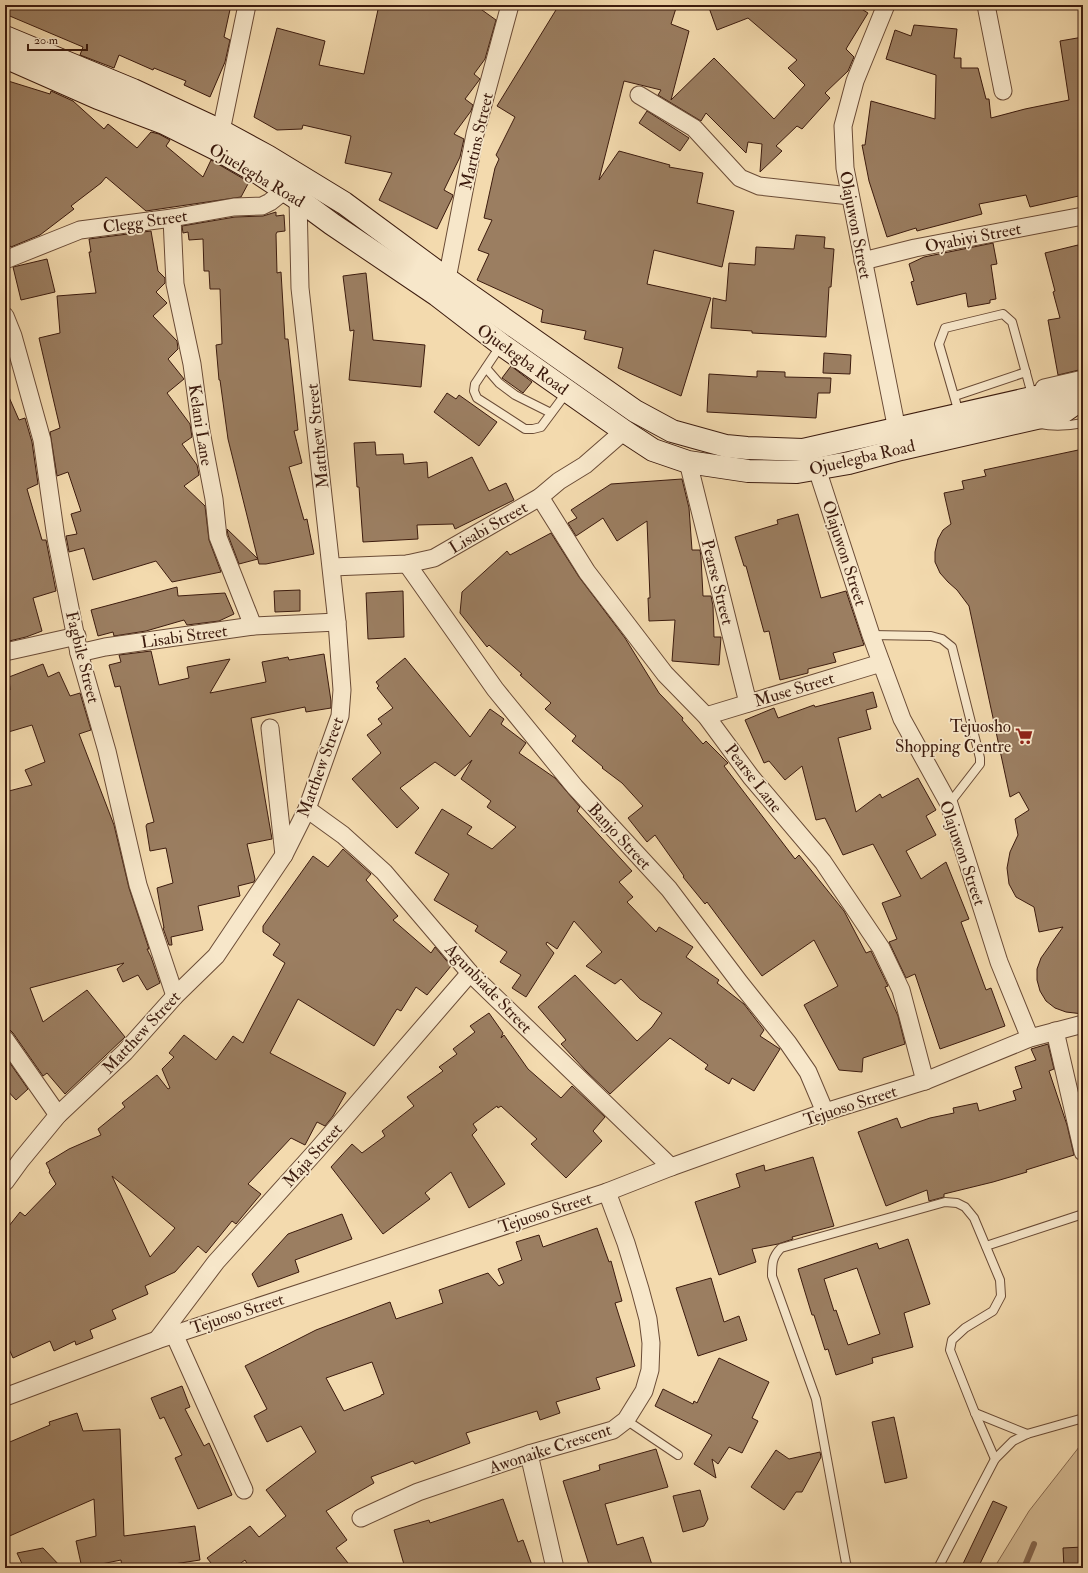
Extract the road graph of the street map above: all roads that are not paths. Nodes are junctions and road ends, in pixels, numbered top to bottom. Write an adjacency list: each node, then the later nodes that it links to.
1 (247, 5): 9 (street)
2 (510, 5): 16 (street, Martins Street)
3 (886, 5): 11 (street, Olajuwon Street)
4 (986, 5): 7 (street)
5 (5, 37): 9 (main road, Ojuelegba Road)
6 (5, 57): 10 (main road, Ojuelegba Road)
7 (1003, 91)
8 (639, 95): 11 (street)
9 (221, 131): 16 (main road, Ojuelegba Road)
10 (292, 194): 13 (street, Clegg Street); 18 (main road, Ojuelegba Road); 36 (street, Matthew Street)
11 (850, 196): 15 (street, Olajuwon Street)
12 (1083, 216): 15 (street, Oyabiyi Street)
13 (172, 218): 14 (street, Clegg Street); 38 (street, Kelani Lane)
14 (5, 260)
15 (863, 261): 31 (street, Olajuwon Street)
16 (447, 279): 31 (main road, Ojuelegba Road)
17 (5, 316): 40 (street, Fagbile Street)
18 (502, 345): 19 (lane); 22 (main road, Ojuelegba Road)
19 (486, 368): 27 (lane); 27 (lane)
20 (1026, 372): 23 (lane); 26 (lane); 26 (lane)
21 (1083, 379): 23 (street)
22 (567, 391): 27 (lane); 30 (main road, Ojuelegba Road)
23 (1031, 392): 25 (street)
24 (1083, 397): 25 (main road, Ojuelegba Road); 28 (main road, Ojuelegba Road)
25 (1008, 404): 26 (main road, Ojuelegba Road)
26 (957, 405): 31 (main road, Ojuelegba Road)
27 (551, 413)
28 (1022, 421): 29 (lane); 31 (main road, Ojuelegba Road)
29 (1083, 423)
30 (624, 431): 32 (main road, Ojuelegba Road); 34 (street, Lisabi Street)
31 (899, 439): 33 (main road, Ojuelegba Road)
32 (688, 462): 33 (main road, Ojuelegba Road); 44 (street, Pearse Street)
33 (817, 469): 39 (street, Olajuwon Street)
34 (540, 497): 35 (street, Lisabi Street); 45 (street, Pearse Lane)
35 (407, 564): 36 (street, Lisabi Street); 57 (street, Banjo Street)
36 (332, 567): 37 (street, Matthew Street)
37 (337, 622): 38 (street, Lisabi Street); 48 (street, Matthew Street)
38 (253, 626): 42 (street, Lisabi Street)
39 (872, 635): 43 (street, Olajuwon Street); 47 (lane)
40 (77, 636): 41 (street); 42 (street, Fagbile Street)
41 (5, 652)
42 (79, 653): 51 (street, Fagbile Street)
43 (881, 663): 44 (street, Muse Street); 47 (street, Olajuwon Street)
44 (748, 703): 45 (street, Muse Street)
45 (706, 716): 56 (street, Pearse Lane)
46 (270, 728): 49 (street)
47 (949, 804): 55 (street, Olajuwon Street)
48 (307, 809): 49 (street, Matthew Street); 50 (street, Agunbiade Street)
49 (284, 854): 51 (street, Matthew Street)
50 (470, 973): 60 (street, Agunbiade Street); 66 (street, Maja Street)
51 (175, 996): 58 (street, Matthew Street)
52 (1083, 1024): 53 (street, Tejuoso Street)
53 (1055, 1031): 55 (street, Tejuoso Street); 59 (street)
54 (5, 1038): 58 (street)
55 (1030, 1038): 56 (street, Tejuoso Street)
56 (926, 1081): 57 (street, Tejuoso Street)
57 (825, 1112): 60 (street, Tejuoso Street)
58 (58, 1115): 61 (street, Matthew Street)
59 (1083, 1152)
60 (671, 1167): 62 (street, Tejuoso Street)
61 (5, 1182)
62 (607, 1192): 65 (street, Tejuoso Street); 70 (street, Awonaike Crescent)
63 (1083, 1214): 64 (lane)
64 (986, 1246): 68 (lane); 78 (lane)
65 (174, 1334): 66 (street, Tejuoso Street); 75 (street)
66 (157, 1340): 67 (street, Tejuoso Street)
67 (5, 1397)
68 (974, 1413): 71 (lane); 74 (lane)
69 (1080, 1419): 71 (lane)
70 (626, 1420): 72 (street, Awonaike Crescent); 73 (lane)
71 (1028, 1434): 74 (lane)
72 (529, 1454): 76 (street, Awonaike Crescent); 77 (street)
73 (678, 1455)
74 (995, 1459): 79 (lane)
75 (244, 1490)
76 (361, 1518)
77 (555, 1568)
78 (848, 1568)
79 (938, 1568)

